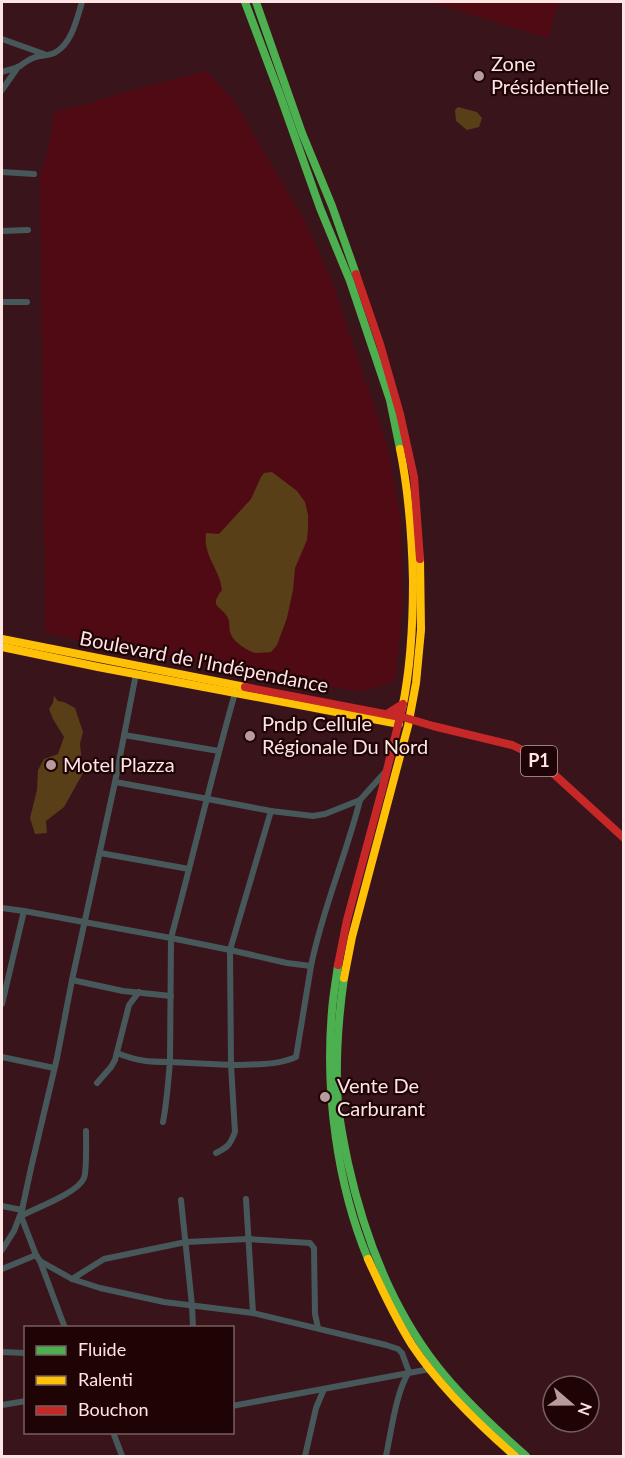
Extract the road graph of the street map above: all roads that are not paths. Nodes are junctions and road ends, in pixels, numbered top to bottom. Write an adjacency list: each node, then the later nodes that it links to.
1 (82, 2): 5 (street)
2 (245, 2): 19 (main road)
3 (256, 2): 21 (main road)
4 (2, 39): 5 (street)
5 (44, 54): 6 (street)
6 (18, 67): 7 (street); 8 (street)
7 (2, 72)
8 (2, 90)
9 (2, 172): 10 (street)
10 (34, 174)
11 (28, 230): 12 (street)
12 (2, 231)
13 (2, 302): 14 (street)
14 (27, 302)
15 (2, 639): 20 (main road, Boulevard de l'Indépendance)
16 (2, 647): 17 (main road, Boulevard de l'Indépendance)
17 (136, 674): 18 (main road, Boulevard de l'Indépendance); 22 (street)
18 (235, 693): 21 (main road, Boulevard de l'Indépendance); 23 (street)
19 (403, 704): 20 (main road); 21 (main road)
20 (387, 714): 21 (main road, Boulevard de l'Indépendance)
21 (404, 721): 24 (main road); 29 (main road, P1); 84 (main road)
22 (124, 735): 23 (street); 25 (street)
23 (219, 751): 26 (street)
24 (387, 771): 27 (street); 73 (main road)
25 (115, 782): 26 (street); 30 (street)
26 (208, 799): 28 (street); 31 (street)
27 (360, 800): 28 (street); 39 (street)
28 (271, 812): 36 (street)
29 (624, 838)
30 (99, 852): 31 (street); 34 (street)
31 (189, 869): 35 (street)
32 (2, 908): 33 (street)
33 (24, 911): 34 (street); 38 (street)
34 (84, 923): 35 (street); 40 (street)
35 (171, 938): 36 (street); 42 (street)
36 (230, 950): 39 (street); 47 (street)
37 (2, 963): 38 (street)
38 (10, 965): 43 (street)
39 (311, 966): 47 (street)
40 (72, 980): 41 (street); 48 (street)
41 (139, 992): 42 (street); 44 (street)
42 (171, 996): 46 (street)
43 (2, 1004)
44 (117, 1053): 46 (street); 49 (street)
45 (2, 1057): 48 (street)
46 (170, 1062): 47 (street); 50 (street)
47 (231, 1065): 52 (street)
48 (54, 1068): 56 (street)
49 (97, 1083)
50 (164, 1122)
51 (86, 1131): 56 (street)
52 (216, 1153)
53 (246, 1199): 57 (street)
54 (181, 1200): 58 (street)
55 (2, 1206): 56 (street)
56 (21, 1213): 59 (street); 60 (street)
57 (248, 1239): 58 (street); 65 (street); 66 (street)
58 (186, 1242): 63 (street); 64 (street)
59 (2, 1250)
60 (36, 1254): 61 (street); 62 (street)
61 (40, 1262): 63 (street); 68 (street)
62 (2, 1269)
63 (72, 1279): 64 (street)
64 (192, 1305): 65 (street); 69 (street)
65 (253, 1313): 67 (street)
66 (315, 1314): 67 (street); 70 (street)
67 (302, 1324): 70 (street)
68 (64, 1326)
69 (193, 1326)
70 (318, 1328): 74 (street)
71 (2, 1352): 72 (street)
72 (24, 1353)
73 (430, 1369): 74 (street); 83 (main road)
74 (409, 1372): 75 (street); 82 (street)
75 (324, 1389): 78 (street); 81 (street)
76 (24, 1401): 77 (street)
77 (2, 1405)
78 (234, 1406)
79 (113, 1434): 80 (street)
80 (122, 1456)
81 (305, 1456)
82 (386, 1456)
83 (514, 1456)
84 (526, 1456)

